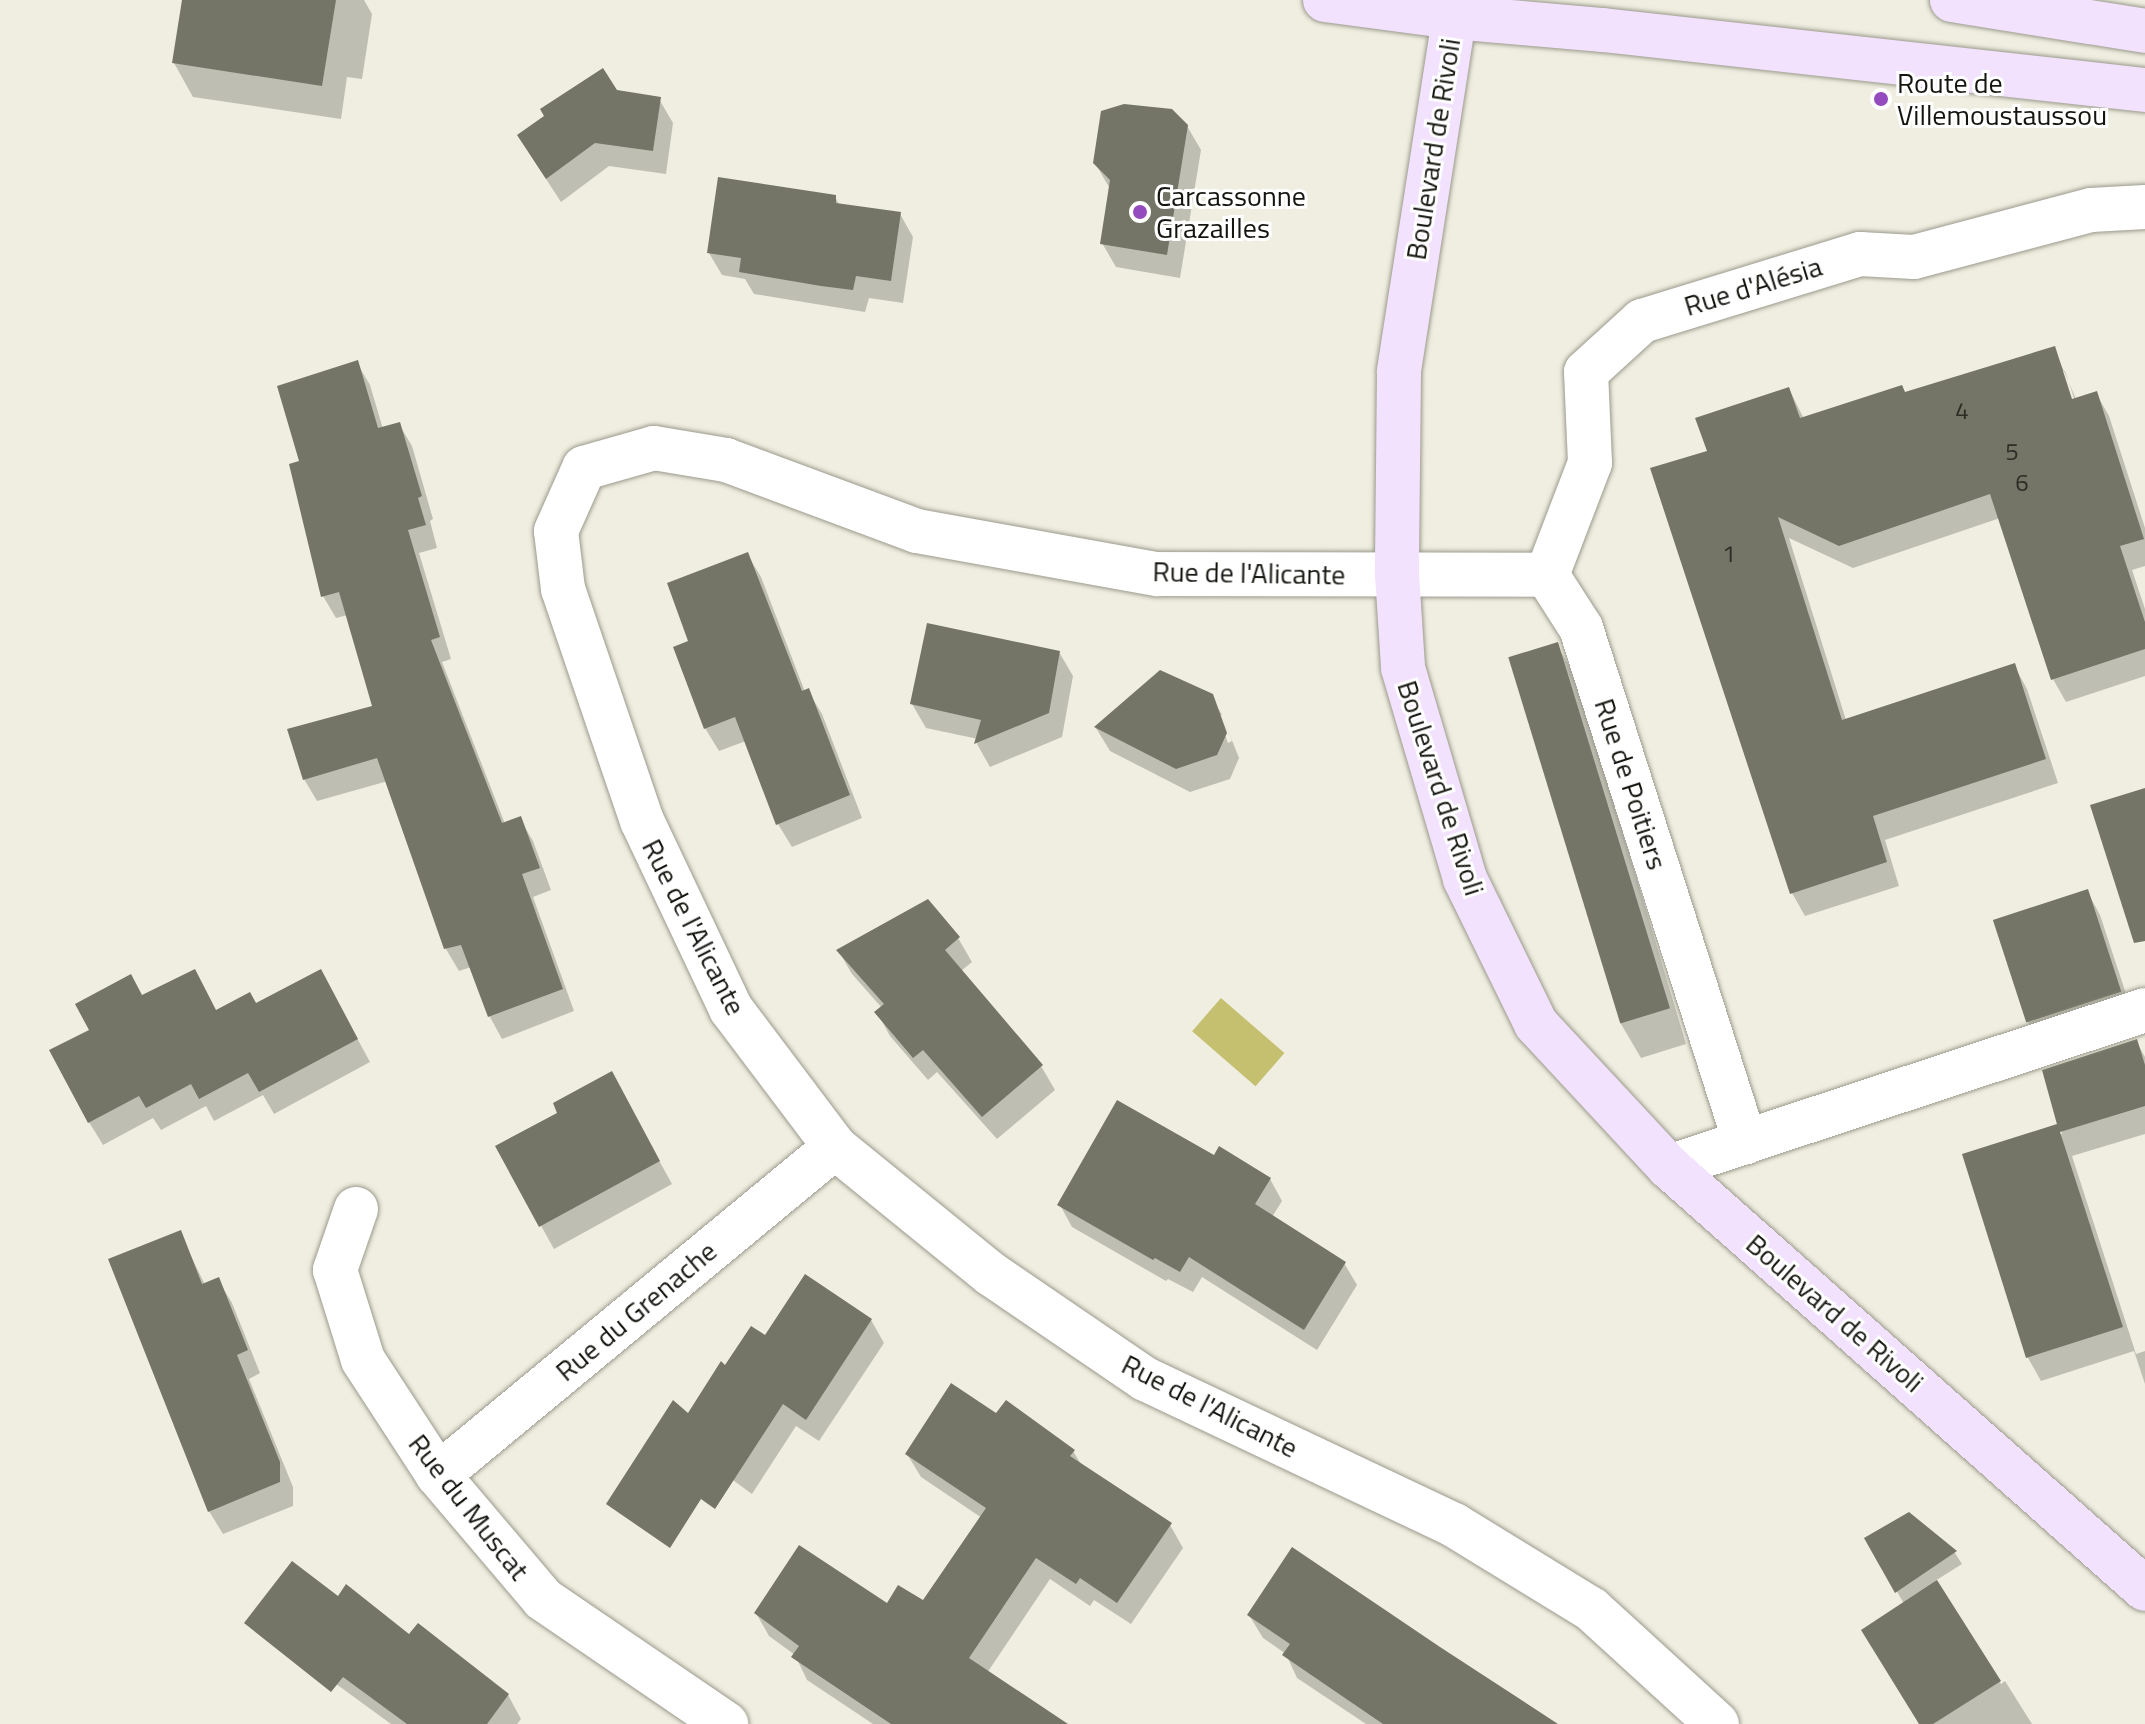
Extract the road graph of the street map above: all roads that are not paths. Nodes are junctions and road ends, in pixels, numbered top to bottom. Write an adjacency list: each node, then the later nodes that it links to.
1 (1325, 0): 3 (street)
2 (1952, 0): 4 (street)
3 (1455, 9): 5 (street); 7 (street, Boulevard de Rivoli)
4 (2145, 31)
5 (2145, 90)
6 (2145, 207): 8 (street, Rue d'Alésia)
7 (1397, 574): 8 (street); 11 (street, Rue de l'Alicante); 12 (street, Boulevard de Rivoli)
8 (1547, 575): 10 (street, Rue de Poitiers)
9 (2145, 1010): 10 (street)
10 (1745, 1142): 12 (street)
11 (835, 1147): 14 (street, Rue du Grenache); 17 (street, Rue de l'Alicante)
12 (1669, 1167): 15 (street, Boulevard de Rivoli)
13 (356, 1209): 14 (street, Rue du Muscat)
14 (438, 1475): 16 (street, Rue du Muscat)
15 (2145, 1589)
16 (726, 1724)
17 (1717, 1724)

